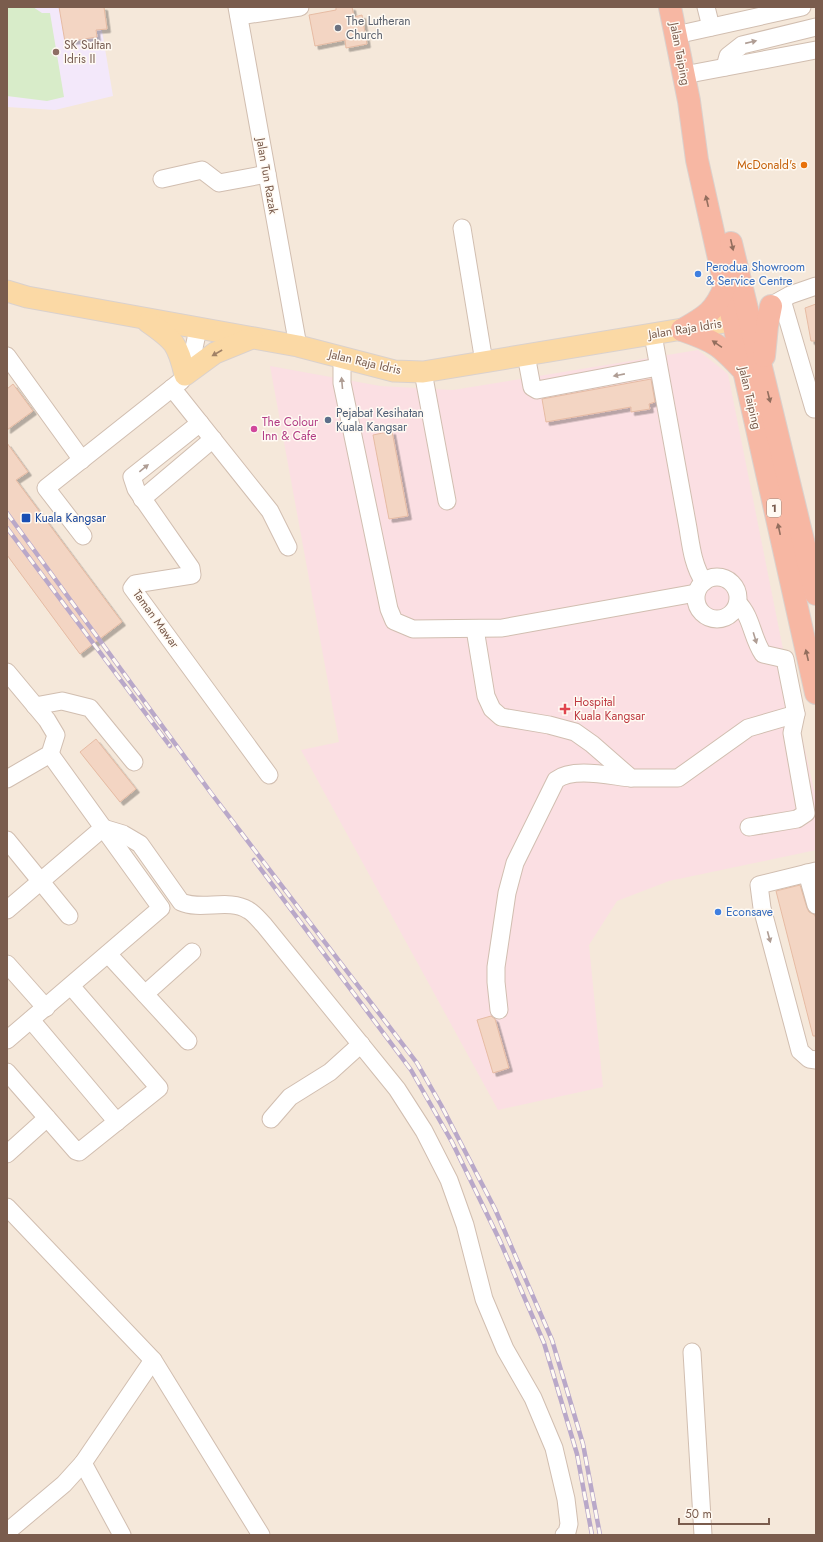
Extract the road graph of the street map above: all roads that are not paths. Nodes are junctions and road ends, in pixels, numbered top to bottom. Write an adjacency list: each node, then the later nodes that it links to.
1 (300, 7): 5 (street)
2 (670, 7): 9 (highway, Jalan Taiping / 1)
3 (706, 7): 7 (street)
4 (802, 7): 6 (street)
5 (238, 11): 14 (street, Jalan Tun Razak)
6 (769, 11): 7 (street)
7 (711, 27): 9 (street)
8 (816, 27): 11 (street, one-way to 8)
9 (676, 35): 12 (highway, Jalan Taiping / 1)
10 (816, 50): 11 (street)
11 (725, 67): 12 (street)
12 (684, 75): 13 (highway, Jalan Taiping / 1)
13 (689, 101): 17 (highway, Jalan Taiping / 1, one-way to 13); 22 (highway, Jalan Taiping / 1, one-way to 22)
14 (267, 174): 15 (street); 27 (street, Jalan Tun Razak)
15 (162, 179)
16 (462, 228): 31 (street)
17 (725, 286): 22 (highway, Jalan Taiping / 1); 24 (highway)
18 (816, 286): 20 (street)
19 (7, 291): 21 (main road, Jalan Raja Idris)
20 (776, 303): 22 (street); 34 (highway); 36 (street)
21 (142, 318): 23 (main road, Jalan Raja Idris); 35 (main road)
22 (741, 320): 24 (main road, Jalan Raja Idris); 34 (highway, Jalan Taiping / 1)
23 (198, 329): 26 (main road, Jalan Raja Idris); 35 (street)
24 (682, 330): 25 (main road, Jalan Raja Idris); 34 (highway, one-way to 24)
25 (653, 335): 28 (main road, Jalan Raja Idris); 32 (street)
26 (252, 338): 27 (main road, Jalan Raja Idris); 35 (main road, one-way to 35)
27 (298, 346): 30 (main road, Jalan Raja Idris)
28 (526, 355): 31 (main road, Jalan Raja Idris); 32 (street, one-way to 28)
29 (7, 356): 39 (street)
30 (342, 358): 33 (main road, Jalan Raja Idris); 48 (street, one-way to 30)
31 (484, 362): 33 (main road, Jalan Raja Idris)
32 (658, 367): 45 (street)
33 (423, 372): 41 (street)
34 (754, 373): 44 (highway, Jalan Taiping / 1, one-way to 44); 50 (highway, Jalan Taiping / 1, one-way to 34)
35 (179, 382): 37 (street); 39 (street)
36 (815, 408)
37 (200, 423): 38 (street); 40 (street, Taman Mawar, one-way to 37)
38 (213, 439): 40 (street); 43 (street)
39 (82, 460): 42 (street)
40 (142, 499): 55 (street, Taman Mawar)
41 (447, 501)
42 (82, 536)
43 (288, 547)
44 (812, 556): 46 (highway, Jalan Taiping / 1)
45 (700, 587): 47 (street); 47 (street); 48 (street)
46 (816, 594)
47 (738, 603): 52 (street, one-way to 52)
48 (475, 629): 57 (street)
49 (7, 672): 51 (street)
50 (816, 694)
51 (35, 706): 53 (street); 54 (street)
52 (796, 714): 57 (street); 58 (street)
53 (50, 754): 56 (street); 59 (street)
54 (134, 762)
55 (269, 775)
56 (7, 778)
57 (632, 778): 74 (street)
58 (749, 827)
59 (102, 828): 62 (street); 63 (street); 65 (street)
60 (7, 840): 62 (street)
61 (812, 872): 64 (street); 79 (street, one-way to 79)
62 (41, 881): 66 (street); 67 (street)
63 (181, 902): 65 (street); 78 (street)
64 (816, 905)
65 (161, 908): 69 (street)
66 (7, 910)
67 (69, 916)
68 (192, 952): 72 (street)
69 (108, 954): 71 (street); 72 (street)
70 (7, 964): 73 (street)
71 (71, 986): 73 (street); 83 (street)
72 (145, 994): 77 (street)
73 (46, 1008): 75 (street)
74 (499, 1010)
75 (31, 1020): 76 (street); 83 (street)
76 (7, 1040)
77 (188, 1041)
78 (361, 1044): 82 (street); 92 (street)
79 (816, 1060)
80 (7, 1072): 81 (street)
81 (47, 1118): 83 (street); 84 (street)
82 (271, 1119)
83 (117, 1122)
84 (7, 1154)
85 (7, 1207): 87 (street)
86 (692, 1352): 93 (street)
87 (153, 1360): 88 (street); 91 (street)
88 (83, 1463): 89 (street); 90 (street)
89 (10, 1525)
90 (122, 1535)
91 (261, 1535)
92 (564, 1535)
93 (703, 1535)

